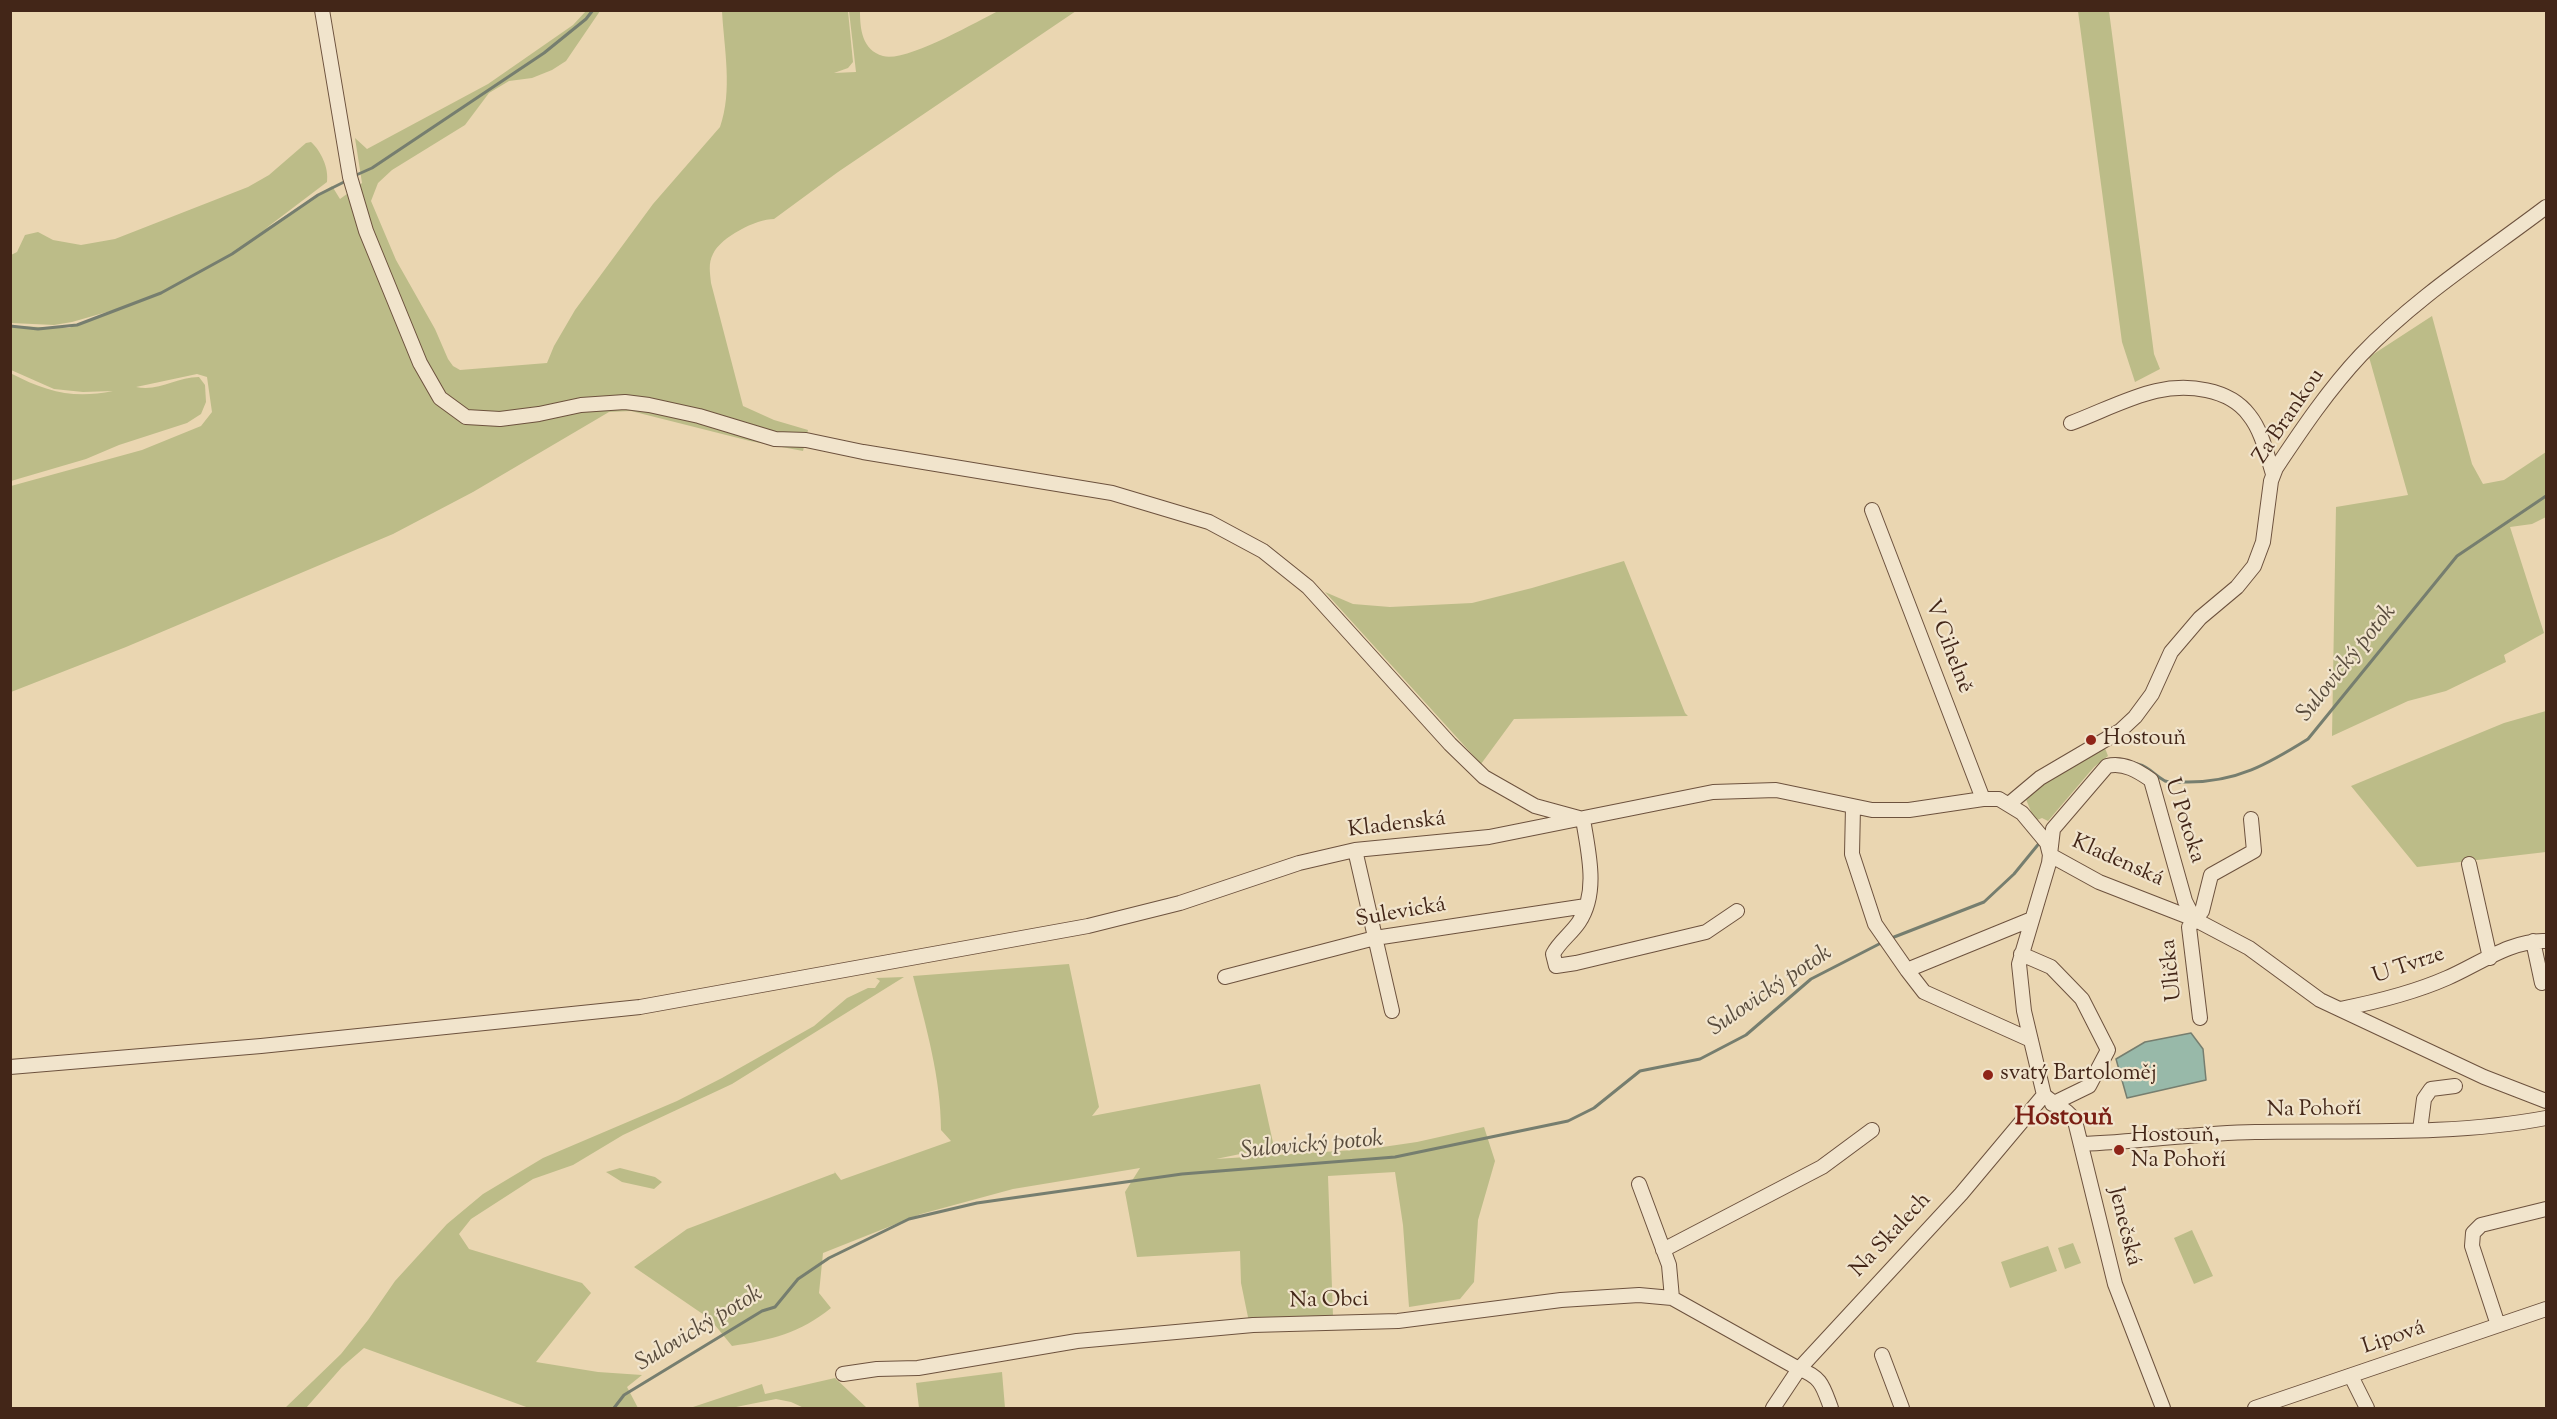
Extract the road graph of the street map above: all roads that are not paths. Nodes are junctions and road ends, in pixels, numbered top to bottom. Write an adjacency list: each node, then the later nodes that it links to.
1 (322, 10): 9 (street, Kladenská)
2 (2547, 207): 4 (street, Za Brankou)
3 (2071, 423): 4 (street)
4 (2273, 474): 7 (street, Za Brankou)
5 (1872, 510): 6 (street, V Cihelně)
6 (1983, 799): 7 (street, Kladenská); 8 (street, Kladenská)
7 (2009, 804): 12 (street, Kladenská)
8 (1853, 807): 9 (street, Kladenská); 22 (street)
9 (1583, 819): 11 (street, Kladenská); 14 (street)
10 (2251, 819): 17 (street)
11 (1355, 850): 18 (street); 29 (street, Kladenská)
12 (2050, 855): 16 (street); 17 (street, Kladenská); 17 (street, U Potoka)
13 (2469, 864): 21 (street)
14 (1586, 906): 15 (street); 18 (street, Sulevická)
15 (1737, 911)
16 (2032, 919): 20 (street); 22 (street)
17 (2194, 919): 25 (street, Kladenská); 27 (street, Ulička)
18 (1376, 938): 23 (street, Sulevická); 26 (street)
19 (2540, 941): 21 (street, U Tvrze); 24 (street, U Tvrze)
20 (2021, 954): 28 (street); 31 (street)
21 (2490, 958): 25 (street, U Tvrze)
22 (1907, 970): 28 (street)
23 (1225, 977)
24 (2542, 983)
25 (2340, 1009): 32 (street, Kladenská)
26 (1392, 1011)
27 (2200, 1018)
28 (2031, 1040): 31 (street)
29 (10, 1067)
30 (2455, 1086): 35 (street)
31 (2048, 1100): 36 (street, Jenečská); 44 (street, Na Skalech)
32 (2547, 1101)
33 (2547, 1118): 35 (street, Na Pohoří)
34 (1872, 1130): 39 (street)
35 (2420, 1130): 36 (street, Na Pohoří)
36 (2081, 1144): 50 (street, Jenečská)
37 (1639, 1184): 39 (street)
38 (2547, 1209): 42 (street)
39 (1663, 1250): 40 (street)
40 (1672, 1298): 44 (street, Na Obci); 45 (street, Na Obci)
41 (2547, 1309): 42 (street, Lipová)
42 (2498, 1325): 46 (street, Lipová)
43 (1882, 1355): 49 (street)
44 (1798, 1369): 47 (street, Na Skalech); 48 (street, Na Obci)
45 (843, 1374)
46 (2351, 1376): 51 (street, Lipová); 52 (street)
47 (1773, 1408)
48 (1831, 1408)
49 (1902, 1408)
50 (2163, 1408)
51 (2254, 1408)
52 (2367, 1408)

